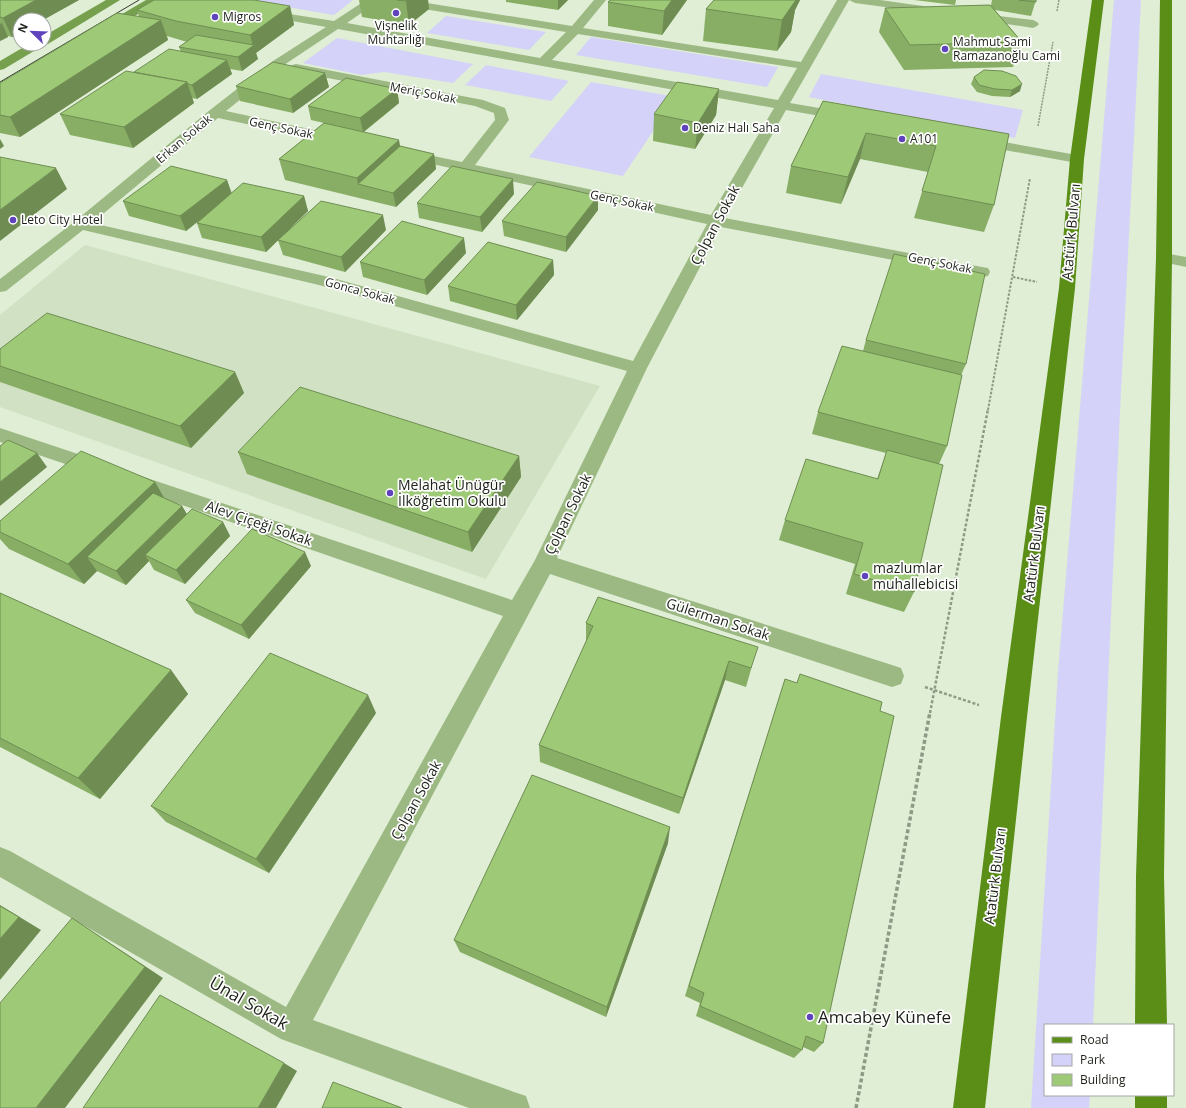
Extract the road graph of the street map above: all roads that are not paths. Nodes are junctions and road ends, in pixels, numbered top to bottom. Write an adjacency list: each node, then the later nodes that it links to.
1 (114, 0): 16 (main road)
2 (154, 0): 17 (main road)
3 (374, 0): 14 (street, Erkan Sokak)
4 (384, 0): 15 (street)
5 (600, 0): 15 (street)
6 (843, 0): 22 (street, Çolpan Sokak)
7 (855, 0): 11 (street)
8 (1098, 0): 29 (main road, Atatürk Bulvarı)
9 (1166, 0): 33 (main road)
10 (250, 11): 14 (street)
11 (948, 12)
12 (963, 14): 13 (street)
13 (1033, 24)
14 (337, 25): 19 (street); 20 (street, Erkan Sokak)
15 (575, 30): 19 (street); 22 (street)
16 (52, 36)
17 (94, 36)
18 (24, 52): 21 (main road)
19 (543, 62): 23 (street)
20 (278, 64): 24 (street, Erkan Sokak); 30 (street, Meriç Sokak)
21 (0, 66)
22 (805, 66): 23 (street, Çolpan Sokak)
23 (782, 105): 25 (street); 31 (street, Çolpan Sokak)
24 (215, 113): 27 (street, Genç Sokak); 32 (street, Erkan Sokak)
25 (858, 119)
26 (965, 139): 29 (street)
27 (352, 143)
28 (390, 151): 30 (street, Genç Sokak)
29 (1077, 159): 47 (main road, Atatürk Bulvarı)
30 (466, 167): 31 (street, Genç Sokak)
31 (716, 221): 35 (street, Genç Sokak); 37 (street, Çolpan Sokak)
32 (80, 225): 36 (street, Erkan Sokak); 37 (street, Gonca Sokak)
33 (1164, 258): 34 (street); 43 (main road)
34 (1186, 262)
35 (982, 272)
36 (0, 287)
37 (638, 368): 39 (street, Çolpan Sokak)
38 (0, 434): 40 (street, Alev Çiçeği Sokak)
39 (544, 562): 40 (street, Çolpan Sokak); 41 (street, Gülerman Sokak)
40 (518, 612): 44 (street, Çolpan Sokak)
41 (892, 676)
42 (0, 861): 44 (street, Ünal Sokak)
43 (1151, 1024)
44 (292, 1028): 46 (street, Ünal Sokak)
45 (1151, 1096): 48 (main road)
46 (514, 1108)
47 (969, 1108)
48 (1151, 1108)

